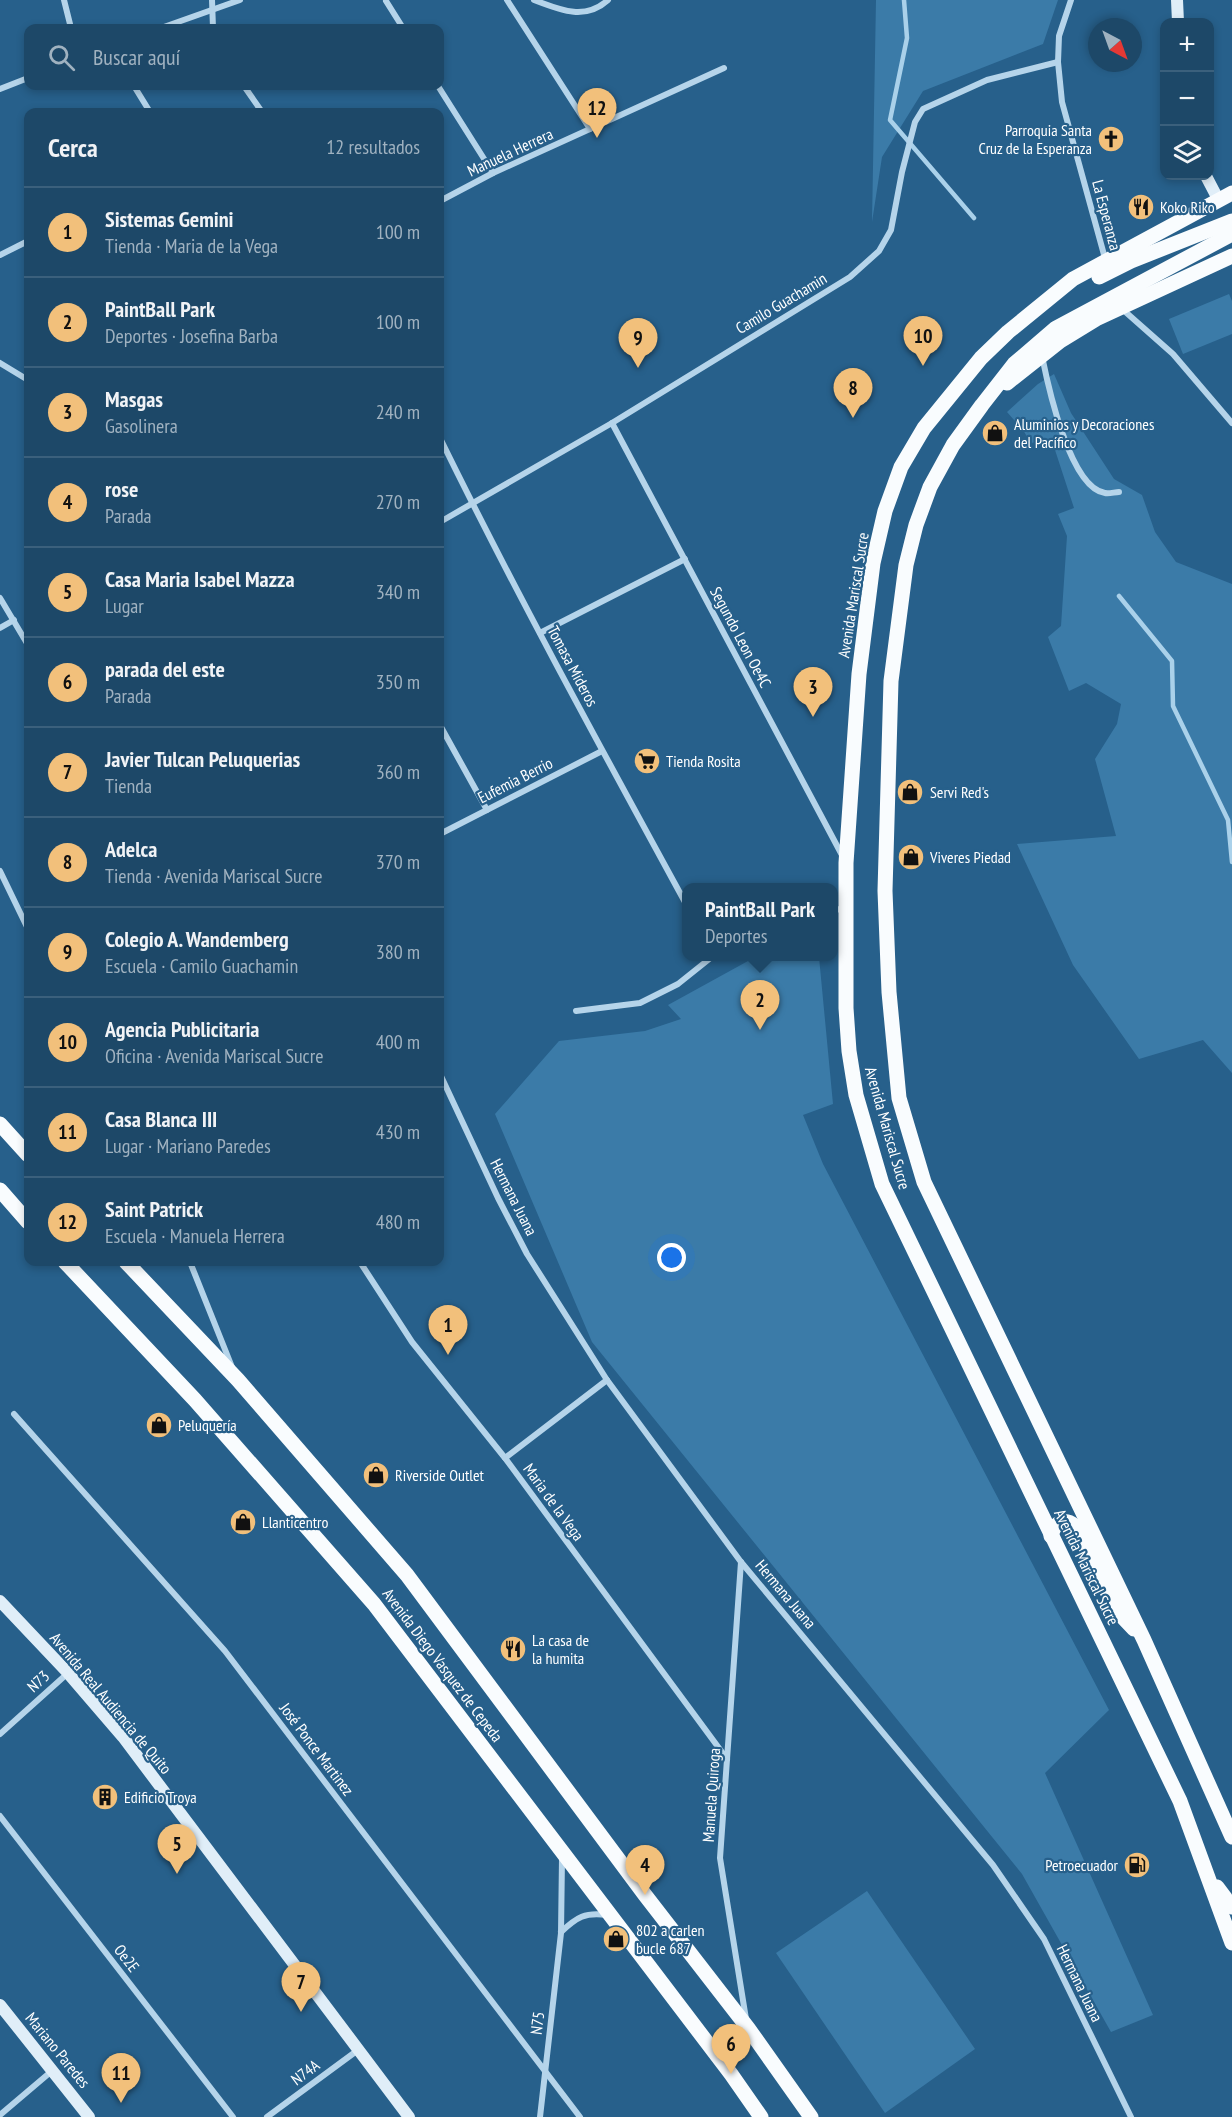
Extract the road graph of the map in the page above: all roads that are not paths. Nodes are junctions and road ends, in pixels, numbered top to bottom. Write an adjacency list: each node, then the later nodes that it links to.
1 (64, 0): 12 (street)
2 (212, 0): 10 (street)
3 (240, 0): 10 (street)
4 (507, 0): 25 (street)
5 (534, 0): 6 (street)
6 (608, 0)
7 (1071, 0): 16 (street, La Esperanza)
8 (1177, 0): 11 (main road)
9 (386, 1): 15 (street)
10 (211, 9): 13 (street); 14 (street)
11 (1178, 18)
12 (70, 24)
13 (172, 24)
14 (213, 24)
15 (400, 24)
16 (1058, 62): 35 (street, La Esperanza); 42 (street, Camilo Guachamin)
17 (724, 68): 25 (street, Manuela Herrera)
18 (24, 80): 19 (street)
19 (0, 89)
20 (136, 90): 23 (street)
21 (247, 90): 24 (street)
22 (441, 90): 26 (street)
23 (148, 108)
24 (259, 108)
25 (590, 129): 26 (street, Manuela Herrera)
26 (493, 173): 29 (street, Manuela Herrera)
27 (1210, 180): 28 (main road)
28 (1225, 196): 35 (main road, Avenida Mariscal Sucre)
29 (444, 199)
30 (1232, 221): 36 (main road, Avenida Mariscal Sucre)
31 (1232, 234): 41 (main road, Avenida Mariscal Sucre)
32 (24, 244): 33 (street)
33 (0, 255)
34 (1232, 256): 37 (main road, Avenida Mariscal Sucre)
35 (1106, 262): 36 (main road, Avenida Mariscal Sucre)
36 (1040, 306): 58 (main road, Avenida Mariscal Sucre)
37 (1120, 308): 38 (main road, Avenida Mariscal Sucre); 43 (street)
38 (1041, 355): 41 (main road, Avenida Mariscal Sucre); 45 (street)
39 (0, 363): 40 (street)
40 (24, 378)
41 (982, 405): 81 (main road, Avenida Mariscal Sucre)
42 (612, 423): 46 (street, Camilo Guachamin); 48 (street, Segundo Leon Oe4C)
43 (1232, 423)
44 (444, 446): 46 (street, Tomasa Mideros)
45 (1119, 492)
46 (472, 503): 47 (street, Camilo Guachamin); 52 (street, Tomasa Mideros)
47 (444, 520)
48 (685, 559): 52 (street); 58 (street, Segundo Leon Oe4C)
49 (0, 598): 50 (street)
50 (14, 620): 51 (street); 53 (street)
51 (0, 628)
52 (540, 633): 55 (street, Tomasa Mideros)
53 (24, 638)
54 (444, 732): 56 (street)
55 (602, 751): 56 (street, Eufemia Berrio); 60 (street, Tomasa Mideros)
56 (487, 810): 57 (street, Eufemia Berrio)
57 (444, 832)
58 (846, 863): 61 (main road, Avenida Mariscal Sucre)
59 (0, 871): 62 (street)
60 (682, 895)
61 (840, 909): 78 (main road, Avenida Mariscal Sucre)
62 (24, 921)
63 (708, 961): 64 (street)
64 (576, 1011)
65 (444, 1083): 75 (street, Hermana Juana)
66 (0, 1124): 67 (main road)
67 (24, 1151)
68 (0, 1190): 69 (main road)
69 (24, 1217)
70 (69, 1266): 87 (main road, Avenida Diego Vasquez de Cepeda)
71 (130, 1266): 74 (main road, Avenida Diego Vasquez de Cepeda)
72 (192, 1266): 74 (street)
73 (363, 1266): 77 (street, Maria de la Vega)
74 (238, 1380): 94 (main road, Avenida Diego Vasquez de Cepeda)
75 (607, 1380): 77 (street); 79 (street, Hermana Juana)
76 (14, 1414): 97 (street, José Ponce Martinez)
77 (505, 1458): 84 (street, Maria de la Vega)
78 (1051, 1536): 81 (main road); 88 (main road, Avenida Mariscal Sucre)
79 (741, 1562): 84 (street, Manuela Quiroga); 107 (street, Hermana Juana)
80 (0, 1601): 82 (main road, Avenida Real Audiencia de Quito)
81 (1144, 1640): 86 (main road, Avenida Mariscal Sucre)
82 (68, 1673): 83 (street, N73); 95 (main road, Avenida Real Audiencia de Quito)
83 (0, 1734)
84 (727, 1759): 94 (street, Manuela Quiroga)
85 (0, 1816): 100 (street, Oe2E)
86 (1232, 1837)
87 (562, 1853): 90 (main road, Avenida Diego Vasquez de Cepeda); 91 (street, N75)
88 (1207, 1873): 89 (main road); 92 (main road, Avenida Mariscal Sucre)
89 (1232, 1907)
90 (610, 1915): 91 (street); 105 (main road, Avenida Diego Vasquez de Cepeda)
91 (561, 1933): 97 (street, N75)
92 (1232, 1943)
93 (0, 2005): 96 (main road, Mariano Paredes)
94 (748, 2028): 106 (main road, Avenida Diego Vasquez de Cepeda)
95 (358, 2050): 101 (street, N74A); 102 (main road, Avenida Real Audiencia de Quito)
96 (53, 2070): 98 (street); 99 (main road, Mariano Paredes)
97 (545, 2070): 103 (street, N75); 104 (street, José Ponce Martinez)
98 (0, 2115)
99 (89, 2117)
100 (233, 2117)
101 (267, 2117)
102 (409, 2117)
103 (540, 2117)
104 (579, 2117)
105 (761, 2117)
106 (811, 2117)
107 (1131, 2117)

